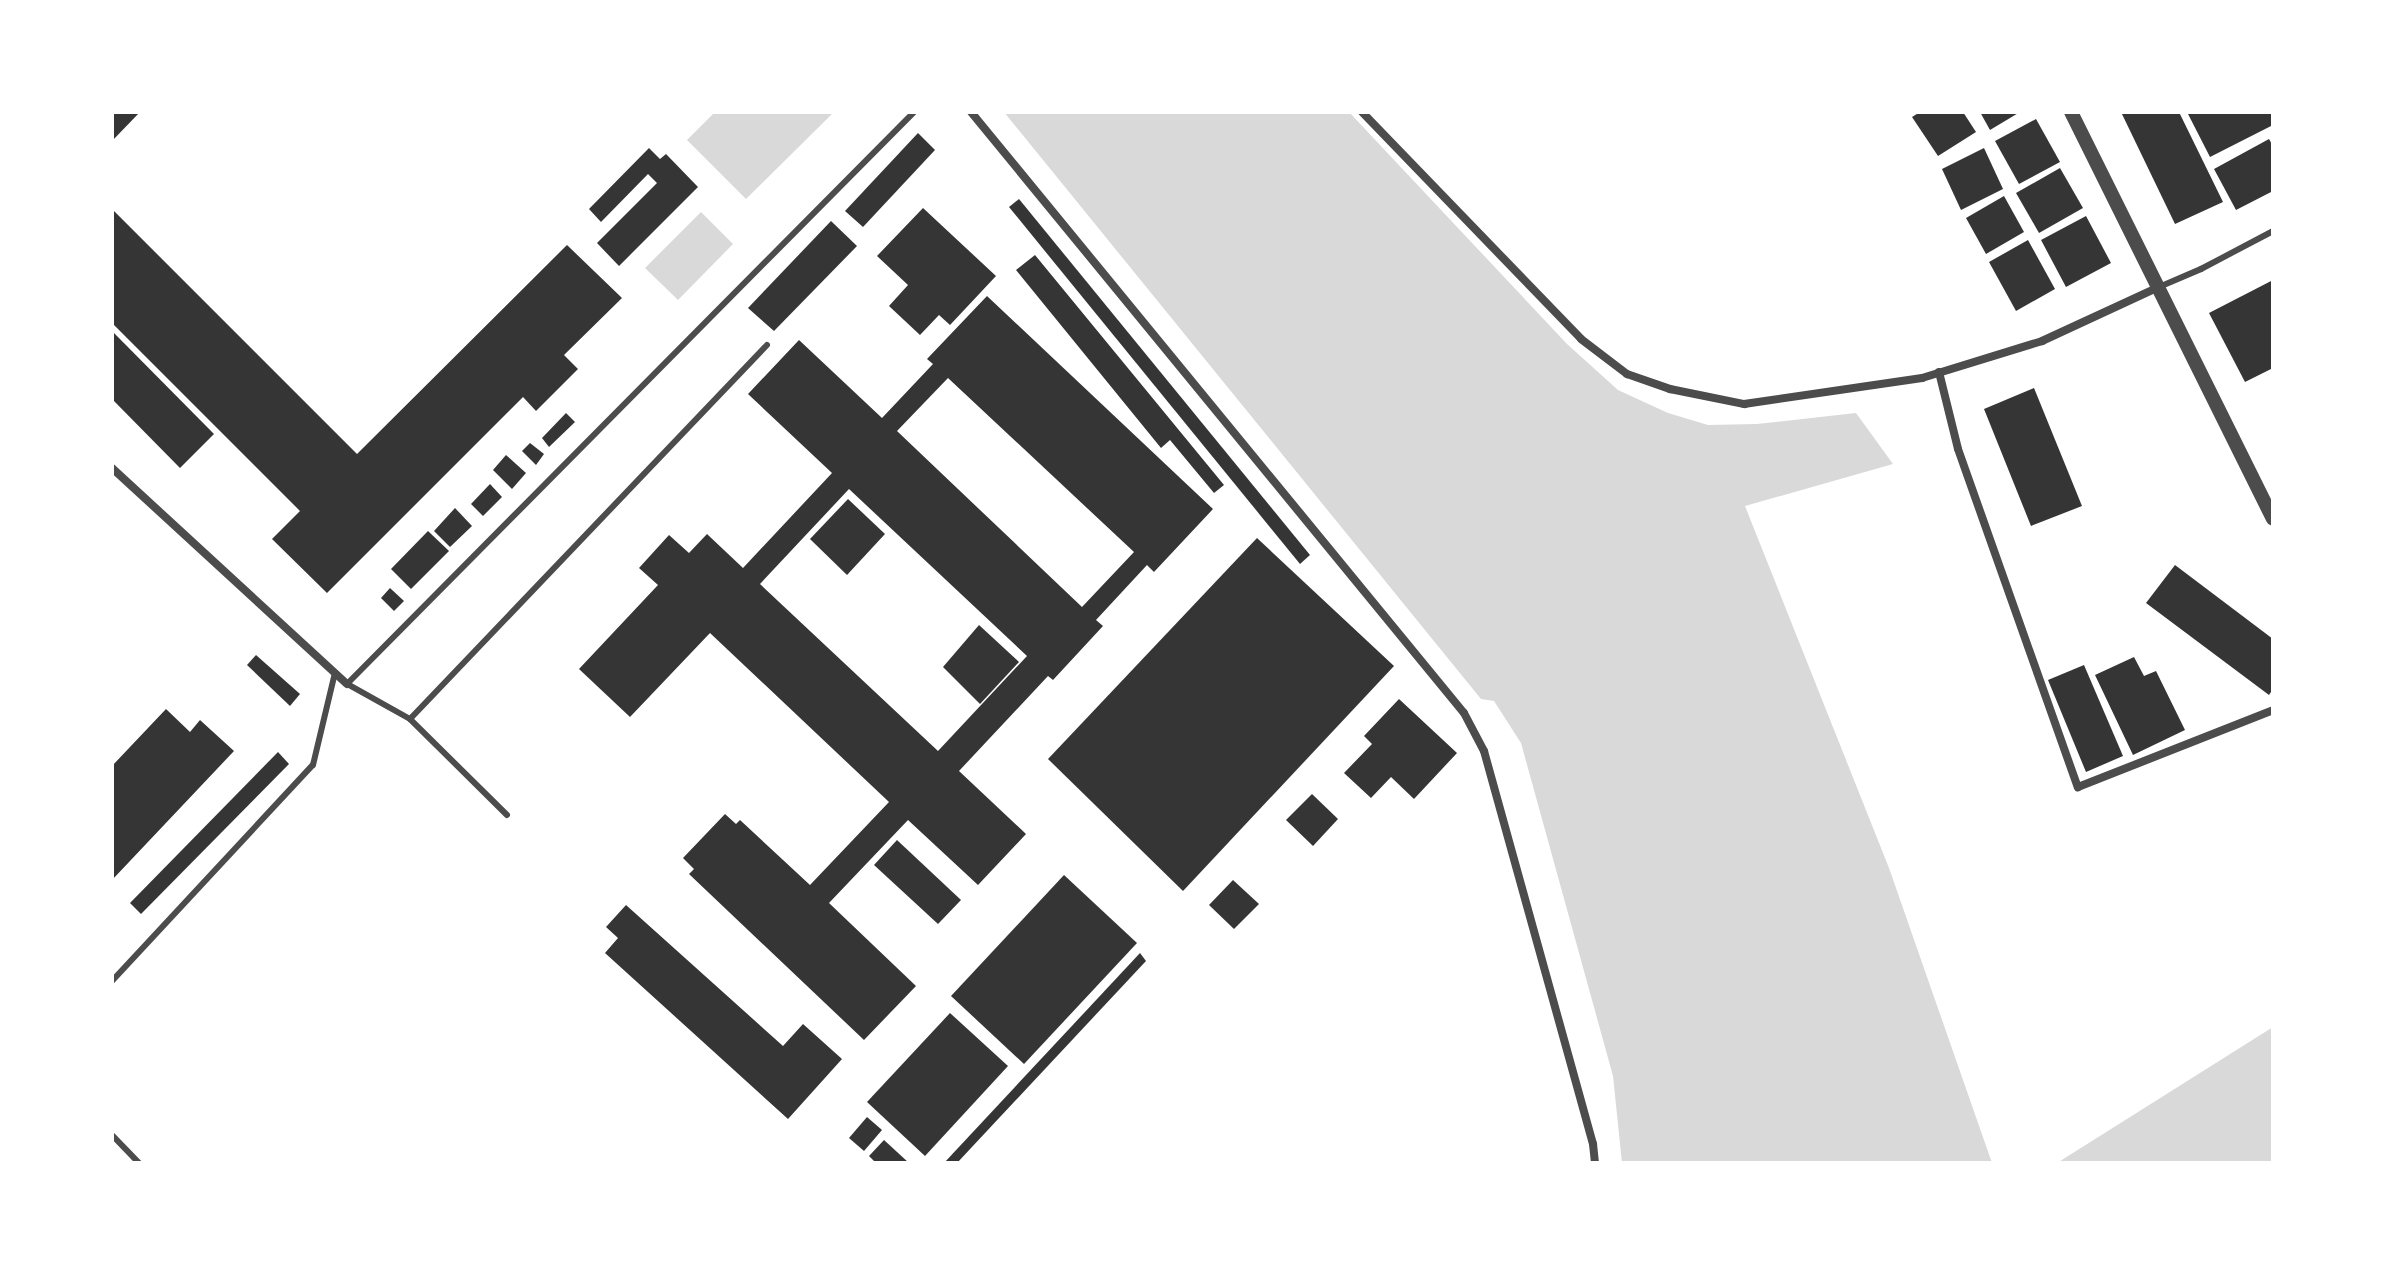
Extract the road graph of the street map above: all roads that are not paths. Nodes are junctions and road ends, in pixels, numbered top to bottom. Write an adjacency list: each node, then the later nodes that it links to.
1 (914, 112): 12 (lane)
2 (971, 112): 19 (street)
3 (1362, 112): 8 (street)
4 (2071, 112): 6 (street)
5 (2273, 231): 6 (lane)
6 (2159, 287): 8 (street); 10 (street)
7 (767, 345): 14 (lane)
8 (1939, 372): 13 (street)
9 (112, 468): 11 (street)
10 (2273, 519)
11 (335, 673): 12 (street); 16 (lane)
12 (347, 684): 14 (lane)
13 (2273, 710)
14 (410, 719): 15 (lane)
15 (507, 815)
16 (112, 981)
17 (112, 1135): 18 (lane)
18 (139, 1163)
19 (1595, 1163)

